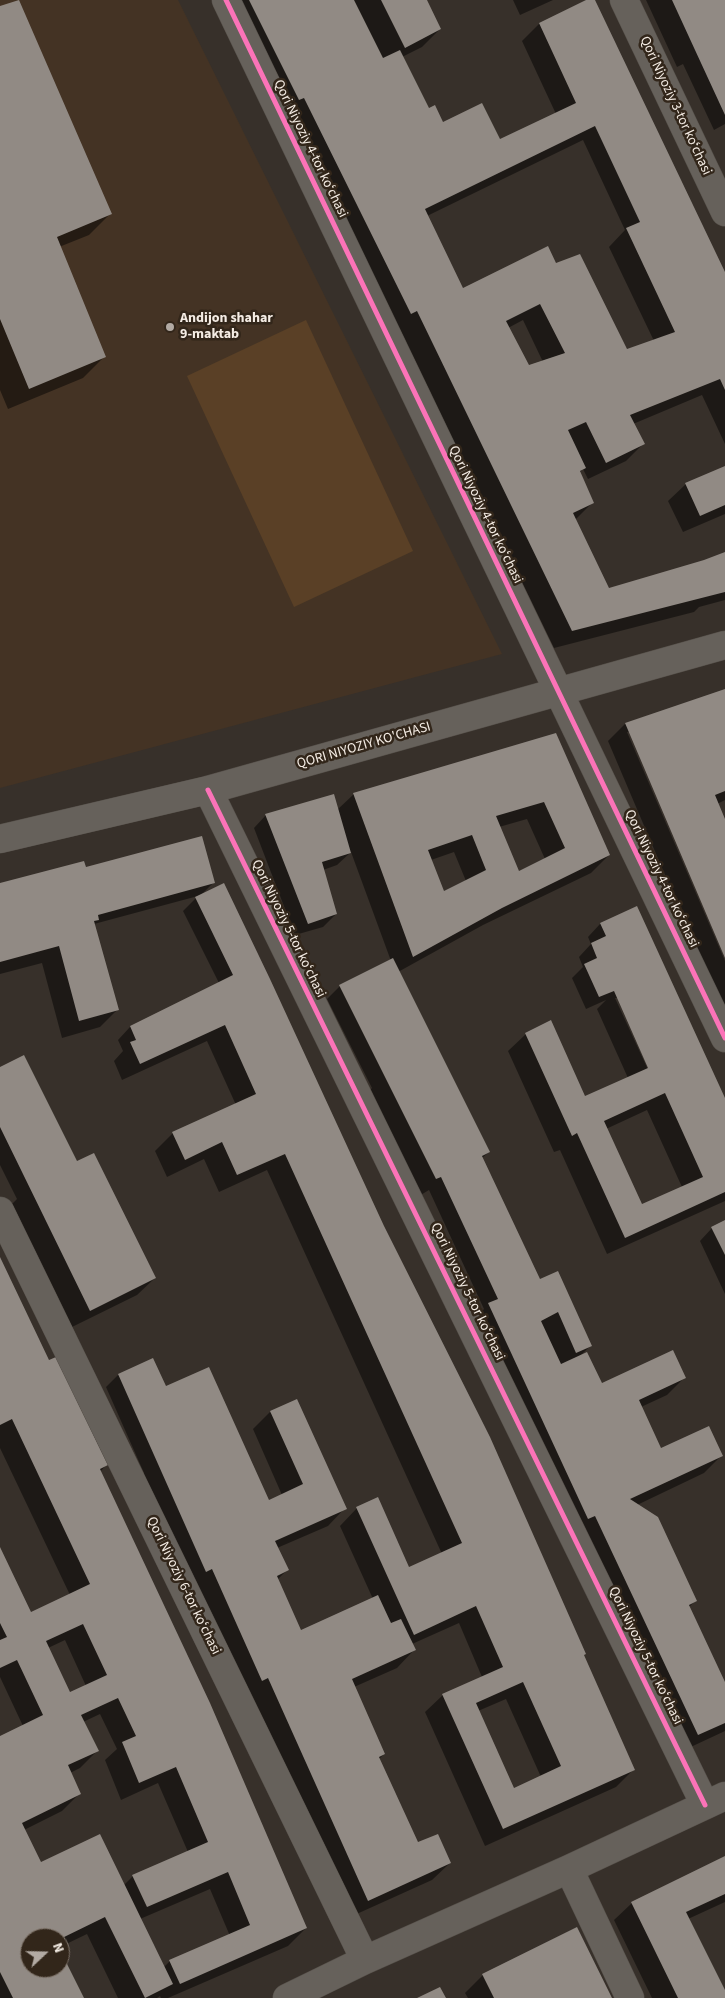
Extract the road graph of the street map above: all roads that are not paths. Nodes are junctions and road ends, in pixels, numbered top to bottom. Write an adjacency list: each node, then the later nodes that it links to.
1 (226, 0): 5 (street, Qori Niyoziy 4-tor koʻchasi)
2 (624, 0): 3 (street, Qori Niyoziy 3-tor koʻchasi)
3 (725, 212)
4 (725, 645): 5 (street, QORI NIYOZIY KO'CHASI)
5 (557, 691): 6 (street, QORI NIYOZIY KO'CHASI); 8 (street, Qori Niyoziy 4-tor koʻchasi)
6 (208, 790): 7 (street, QORI NIYOZIY KO'CHASI); 10 (street, Qori Niyoziy 5-tor koʻchasi)
7 (0, 839)
8 (725, 1038)
9 (0, 1212): 12 (street, Qori Niyoziy 6-tor koʻchasi)
10 (715, 1800): 11 (street)
11 (569, 1869): 12 (street); 14 (street)
12 (365, 1960): 13 (street)
13 (287, 1998)
14 (630, 1998)

